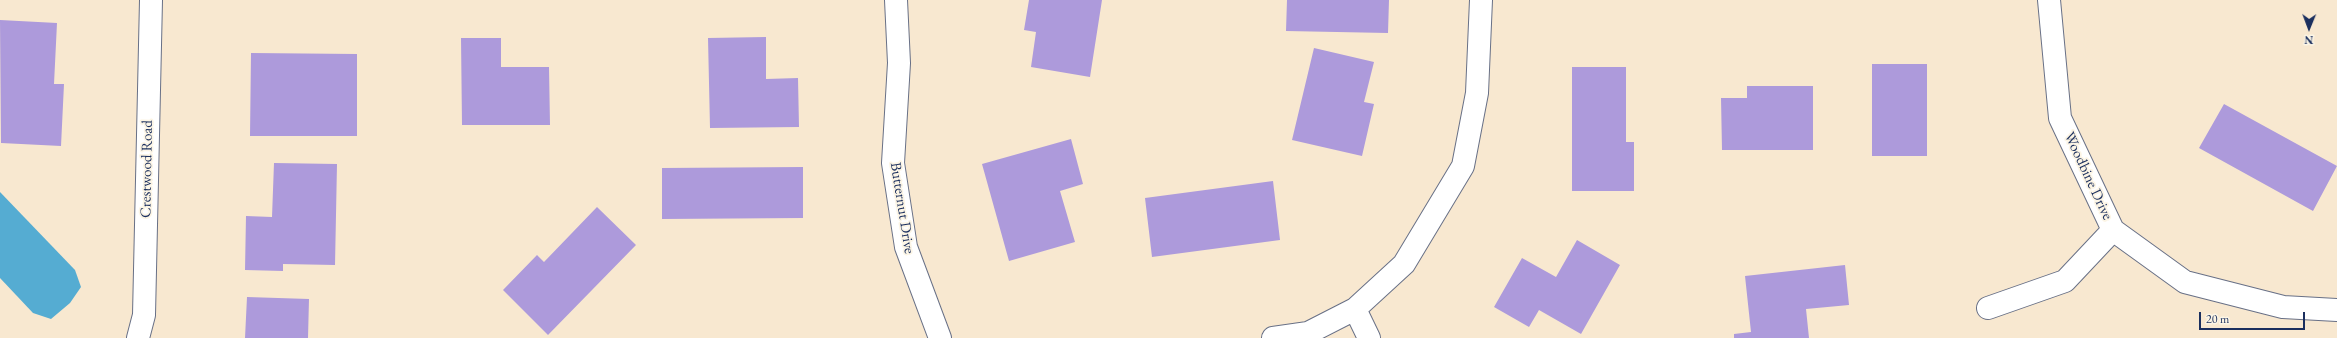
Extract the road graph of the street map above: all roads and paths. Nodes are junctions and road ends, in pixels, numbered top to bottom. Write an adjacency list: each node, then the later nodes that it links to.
1 (151, 0): 9 (street, Crestwood Road)
2 (896, 0): 10 (street, Butternut Drive)
3 (1481, 0): 7 (street)
4 (2049, 0): 5 (street, Woodbine Drive)
5 (2113, 230): 6 (street); 8 (street, Woodbine Drive)
6 (1988, 308)
7 (1355, 309): 11 (street); 12 (street)
8 (2337, 310)
9 (138, 338)
10 (940, 338)
11 (1273, 338)
12 (1369, 338)

